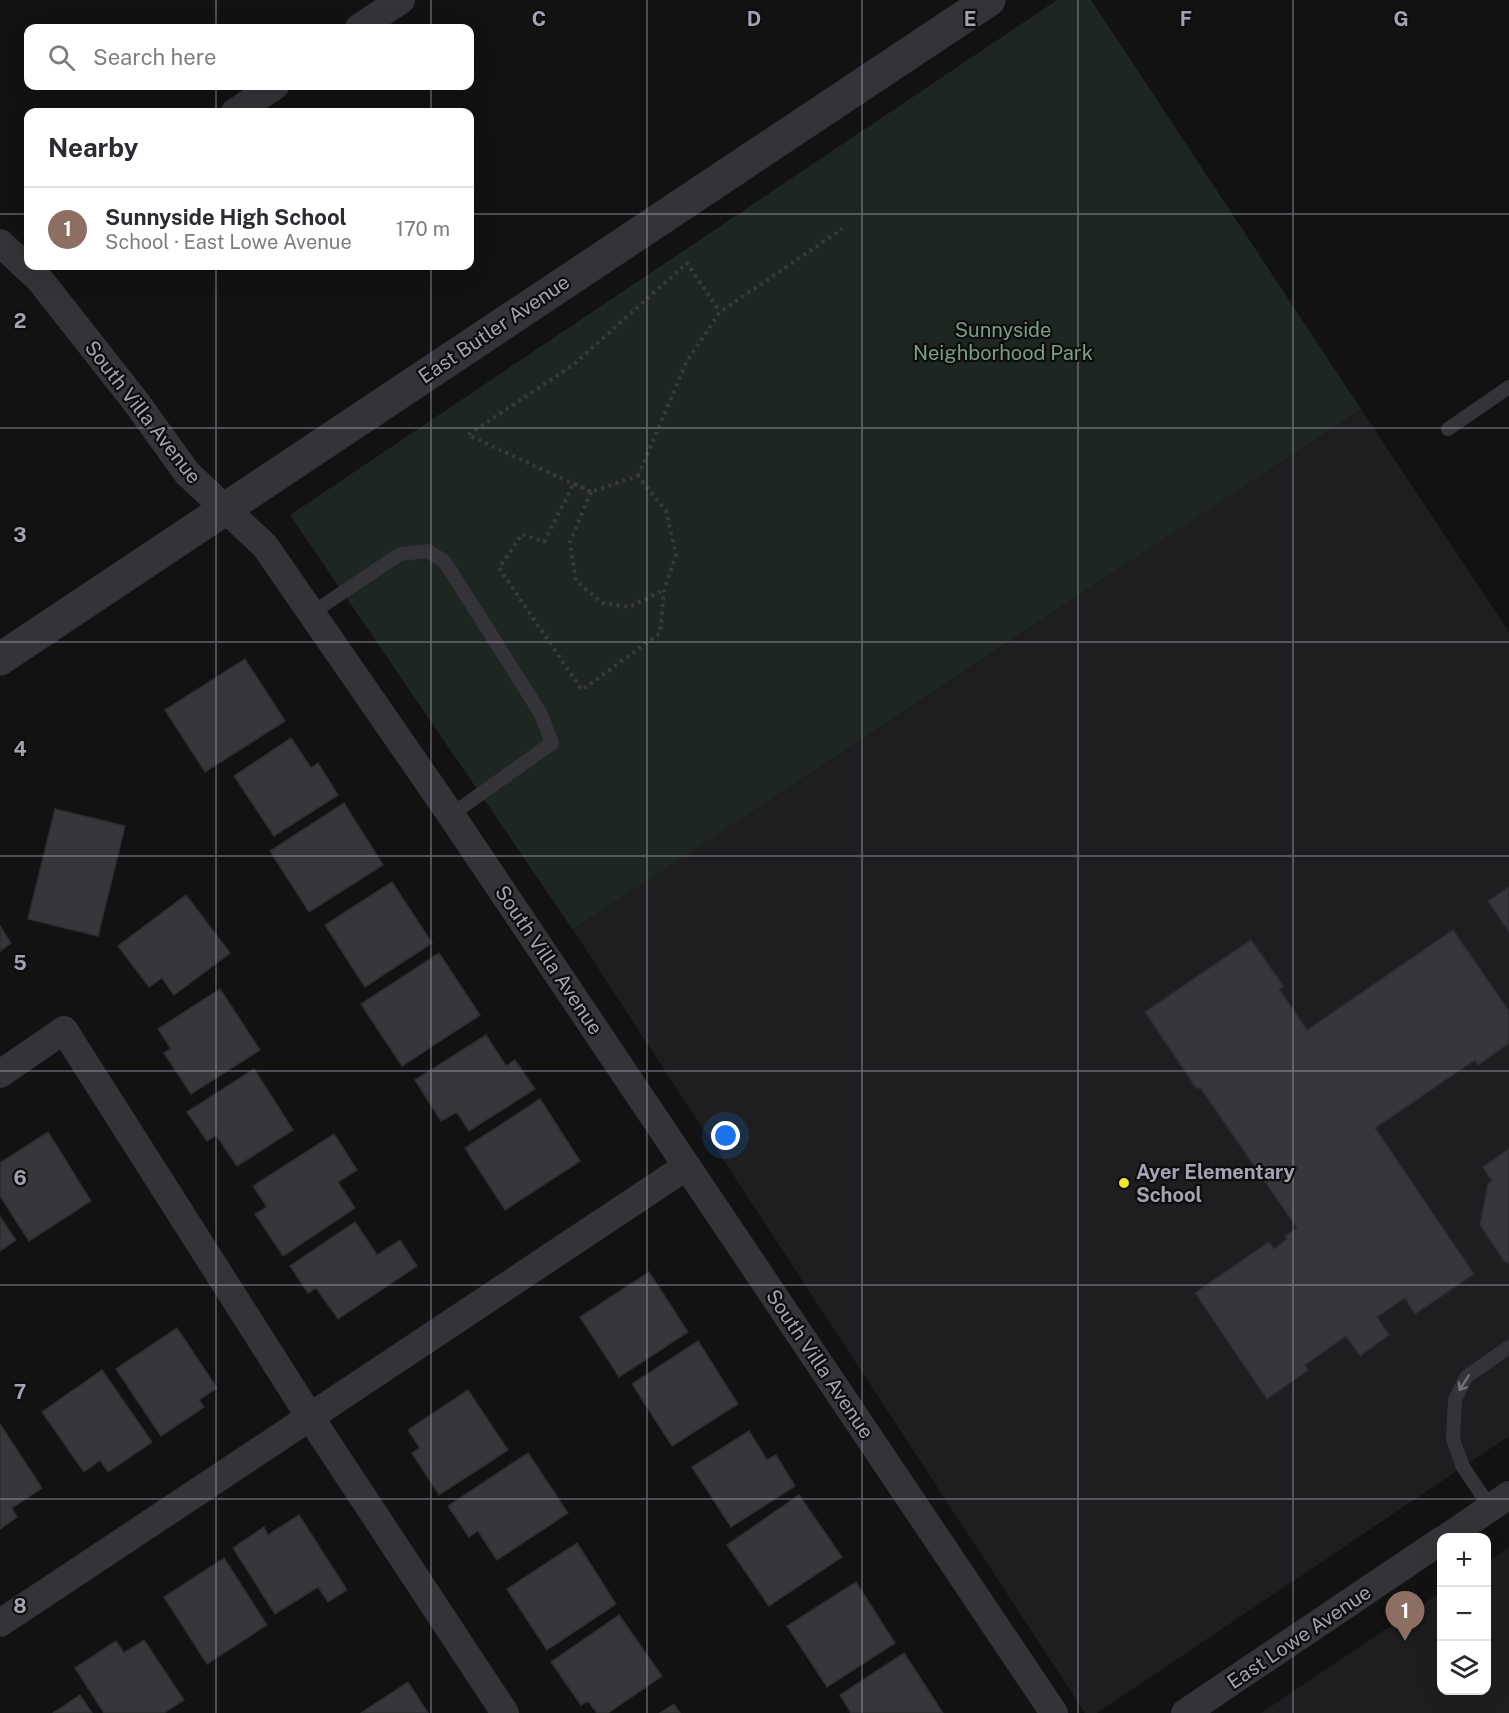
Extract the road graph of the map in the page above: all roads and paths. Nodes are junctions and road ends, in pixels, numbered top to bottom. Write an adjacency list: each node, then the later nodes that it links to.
1 (401, 0): 3 (street)
2 (989, 0): 15 (street, East Butler Avenue)
3 (365, 24)
4 (269, 90): 5 (street)
5 (241, 108)
6 (843, 229): 10 (path)
7 (0, 243): 8 (street, South Villa Avenue)
8 (24, 258)
9 (48, 273): 15 (street, South Villa Avenue)
10 (720, 312): 13 (path); 14 (path)
11 (1509, 387): 12 (lane)
12 (1448, 429)
13 (638, 476): 14 (path); 16 (path)
14 (591, 492): 16 (path); 16 (path)
15 (224, 508): 17 (street, South Villa Avenue); 18 (street, East Butler Avenue)
16 (663, 590)
17 (312, 613): 19 (street, South Villa Avenue); 19 (lane)
18 (0, 659)
19 (451, 815): 21 (street, South Villa Avenue)
20 (0, 1074): 23 (street)
21 (687, 1166): 23 (street); 29 (street, South Villa Avenue)
22 (1509, 1347): 24 (lane, one-way to 24)
23 (310, 1417): 27 (street); 28 (street)
24 (1500, 1501): 25 (street)
25 (1453, 1533)
26 (1437, 1543): 30 (street, East Lowe Avenue)
27 (0, 1623)
28 (505, 1713)
29 (1054, 1713)
30 (1185, 1713)

